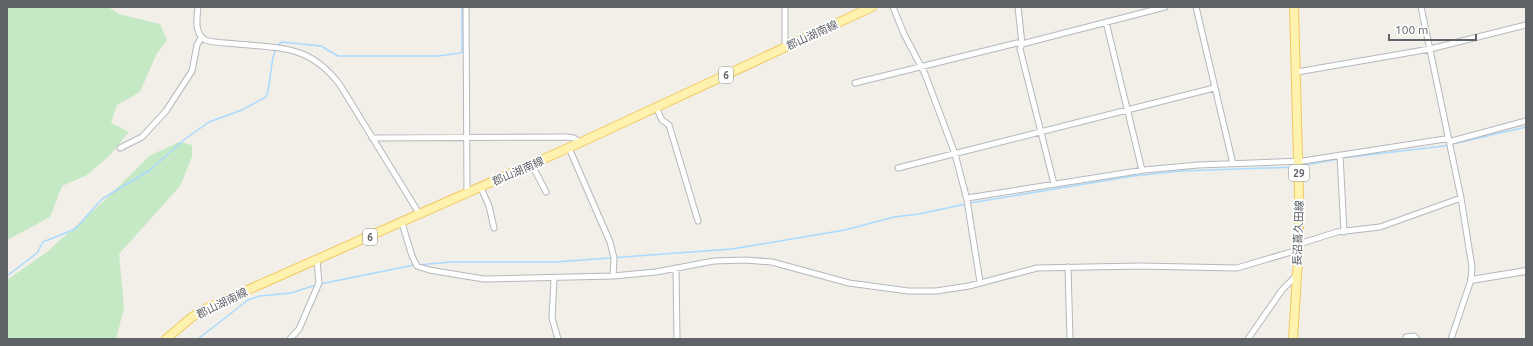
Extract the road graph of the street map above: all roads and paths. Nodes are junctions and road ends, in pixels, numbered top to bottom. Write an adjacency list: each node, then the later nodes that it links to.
1 (198, 7): 14 (street)
2 (466, 7): 26 (street)
3 (785, 7): 16 (street)
4 (893, 7): 18 (street)
5 (1018, 7): 15 (street)
6 (1165, 7): 11 (street)
7 (1196, 7): 21 (street)
8 (1294, 7): 19 (main road, 長沼喜久田線 / 29)
9 (1421, 7): 17 (street)
10 (869, 8): 16 (main road, 郡山湖南線 / 6)
11 (1150, 9): 12 (street)
12 (1106, 22): 15 (street); 23 (street)
13 (1526, 25): 17 (street)
14 (201, 38): 27 (street); 30 (street)
15 (1022, 44): 18 (street); 25 (street)
16 (785, 48): 22 (main road, 郡山湖南線 / 6)
17 (1430, 49): 19 (street); 28 (street)
18 (922, 67): 20 (street); 32 (street)
19 (1297, 72): 34 (main road, 長沼喜久田線 / 29)
20 (855, 83)
21 (1214, 88): 23 (street); 35 (street)
22 (656, 107): 29 (main road, 郡山湖南線 / 6); 46 (street)
23 (1126, 110): 25 (street); 38 (street)
24 (1526, 121): 28 (street)
25 (1042, 132): 32 (street); 39 (street)
26 (466, 137): 27 (street); 29 (street); 42 (street)
27 (372, 138): 45 (street)
28 (1448, 140): 33 (street); 44 (street)
29 (580, 143): 31 (main road, 郡山湖南線 / 6)
30 (120, 148)
31 (569, 148): 36 (main road, 郡山湖南線 / 6); 55 (street)
32 (955, 154): 37 (street); 43 (street)
33 (1340, 156): 34 (street); 49 (street)
34 (1299, 161): 35 (street); 50 (main road, 長沼喜久田線 / 29)
35 (1233, 164): 38 (street)
36 (532, 165): 40 (main road, 郡山湖南線 / 6); 41 (street)
37 (898, 168)
38 (1142, 170): 39 (street)
39 (1054, 184): 43 (street)
40 (481, 188): 42 (main road, 郡山湖南線 / 6); 48 (street)
41 (546, 192)
42 (467, 194): 45 (main road, 郡山湖南線 / 6)
43 (967, 198): 59 (street)
44 (1461, 198): 49 (street); 58 (street)
45 (420, 215): 47 (main road, 郡山湖南線 / 6)
46 (698, 221)
47 (402, 223): 51 (main road, 郡山湖南線 / 6); 57 (street)
48 (494, 228)
49 (1344, 232): 50 (street)
50 (1298, 247): 52 (street); 56 (main road, 長沼喜久田線 / 29)
51 (317, 260): 61 (main road, 郡山湖南線 / 6); 62 (street)
52 (1068, 267): 59 (street); 65 (street)
53 (676, 268): 55 (street); 59 (street); 64 (street)
54 (1526, 270): 58 (street)
55 (613, 276): 57 (street)
56 (1296, 276): 66 (street); 67 (main road, 長沼喜久田線 / 29)
57 (554, 279): 63 (street)
58 (1471, 280): 69 (street)
59 (980, 282)
60 (1406, 337): 68 (street)
61 (166, 339)
62 (290, 339)
63 (558, 339)
64 (677, 339)
65 (1070, 339)
66 (1248, 339)
67 (1293, 339)
68 (1417, 339)
69 (1451, 339)

